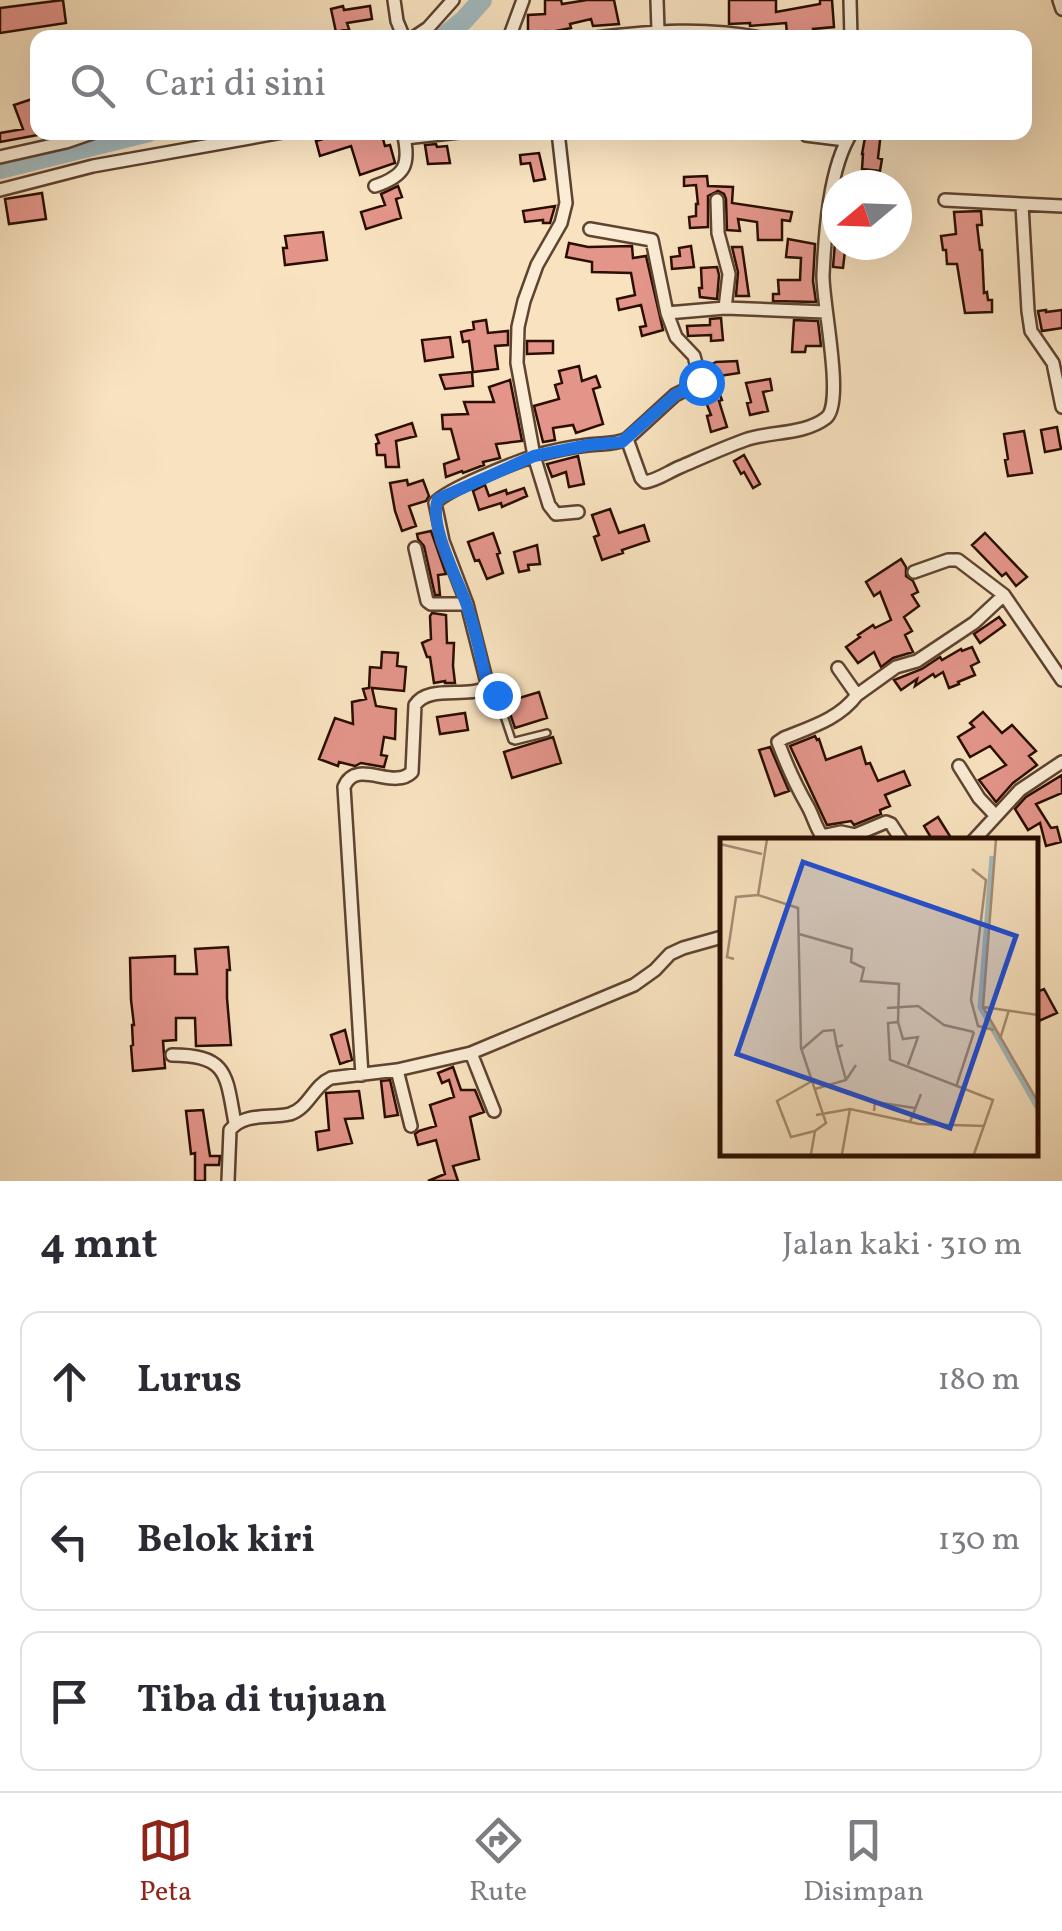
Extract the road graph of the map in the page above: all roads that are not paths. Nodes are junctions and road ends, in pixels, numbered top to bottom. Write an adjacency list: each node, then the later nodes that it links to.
1 (394, 0): 8 (street)
2 (453, 0): 9 (street)
3 (524, 0): 10 (street)
4 (657, 0): 11 (street)
5 (850, 0): 12 (street)
6 (1059, 0): 7 (street)
7 (1062, 8)
8 (401, 30)
9 (425, 30)
10 (516, 30)
11 (658, 30)
12 (851, 30)
13 (72, 140): 18 (street)
14 (238, 140): 20 (street)
15 (404, 140): 19 (street)
16 (559, 140): 31 (street)
17 (847, 140): 27 (street)
18 (0, 157)
19 (375, 186)
20 (0, 190)
21 (717, 200): 26 (street)
22 (945, 200): 23 (street)
23 (1022, 205): 24 (street); 29 (street)
24 (1062, 206)
25 (590, 229): 28 (street)
26 (725, 308): 27 (street); 28 (street)
27 (825, 312): 30 (street)
28 (667, 313): 30 (street)
29 (1062, 407)
30 (627, 439): 31 (street)
31 (534, 456): 32 (street); 36 (street)
32 (578, 512)
33 (415, 548): 36 (street)
34 (914, 572): 35 (street)
35 (1004, 595): 38 (street); 40 (street)
36 (466, 604): 39 (street)
37 (838, 668): 40 (street)
38 (1062, 680)
39 (488, 687): 41 (lane); 51 (street)
40 (857, 694): 45 (street)
41 (548, 733)
42 (1062, 762): 44 (street)
43 (959, 766): 44 (street)
44 (995, 815): 46 (street)
45 (900, 838)
46 (976, 838)
47 (720, 938): 48 (street)
48 (471, 1053): 50 (street); 52 (street)
49 (172, 1056): 53 (street)
50 (397, 1070): 51 (street); 54 (street)
51 (362, 1075): 53 (street)
52 (494, 1111)
53 (235, 1123): 55 (street)
54 (411, 1126)
55 (228, 1181)

